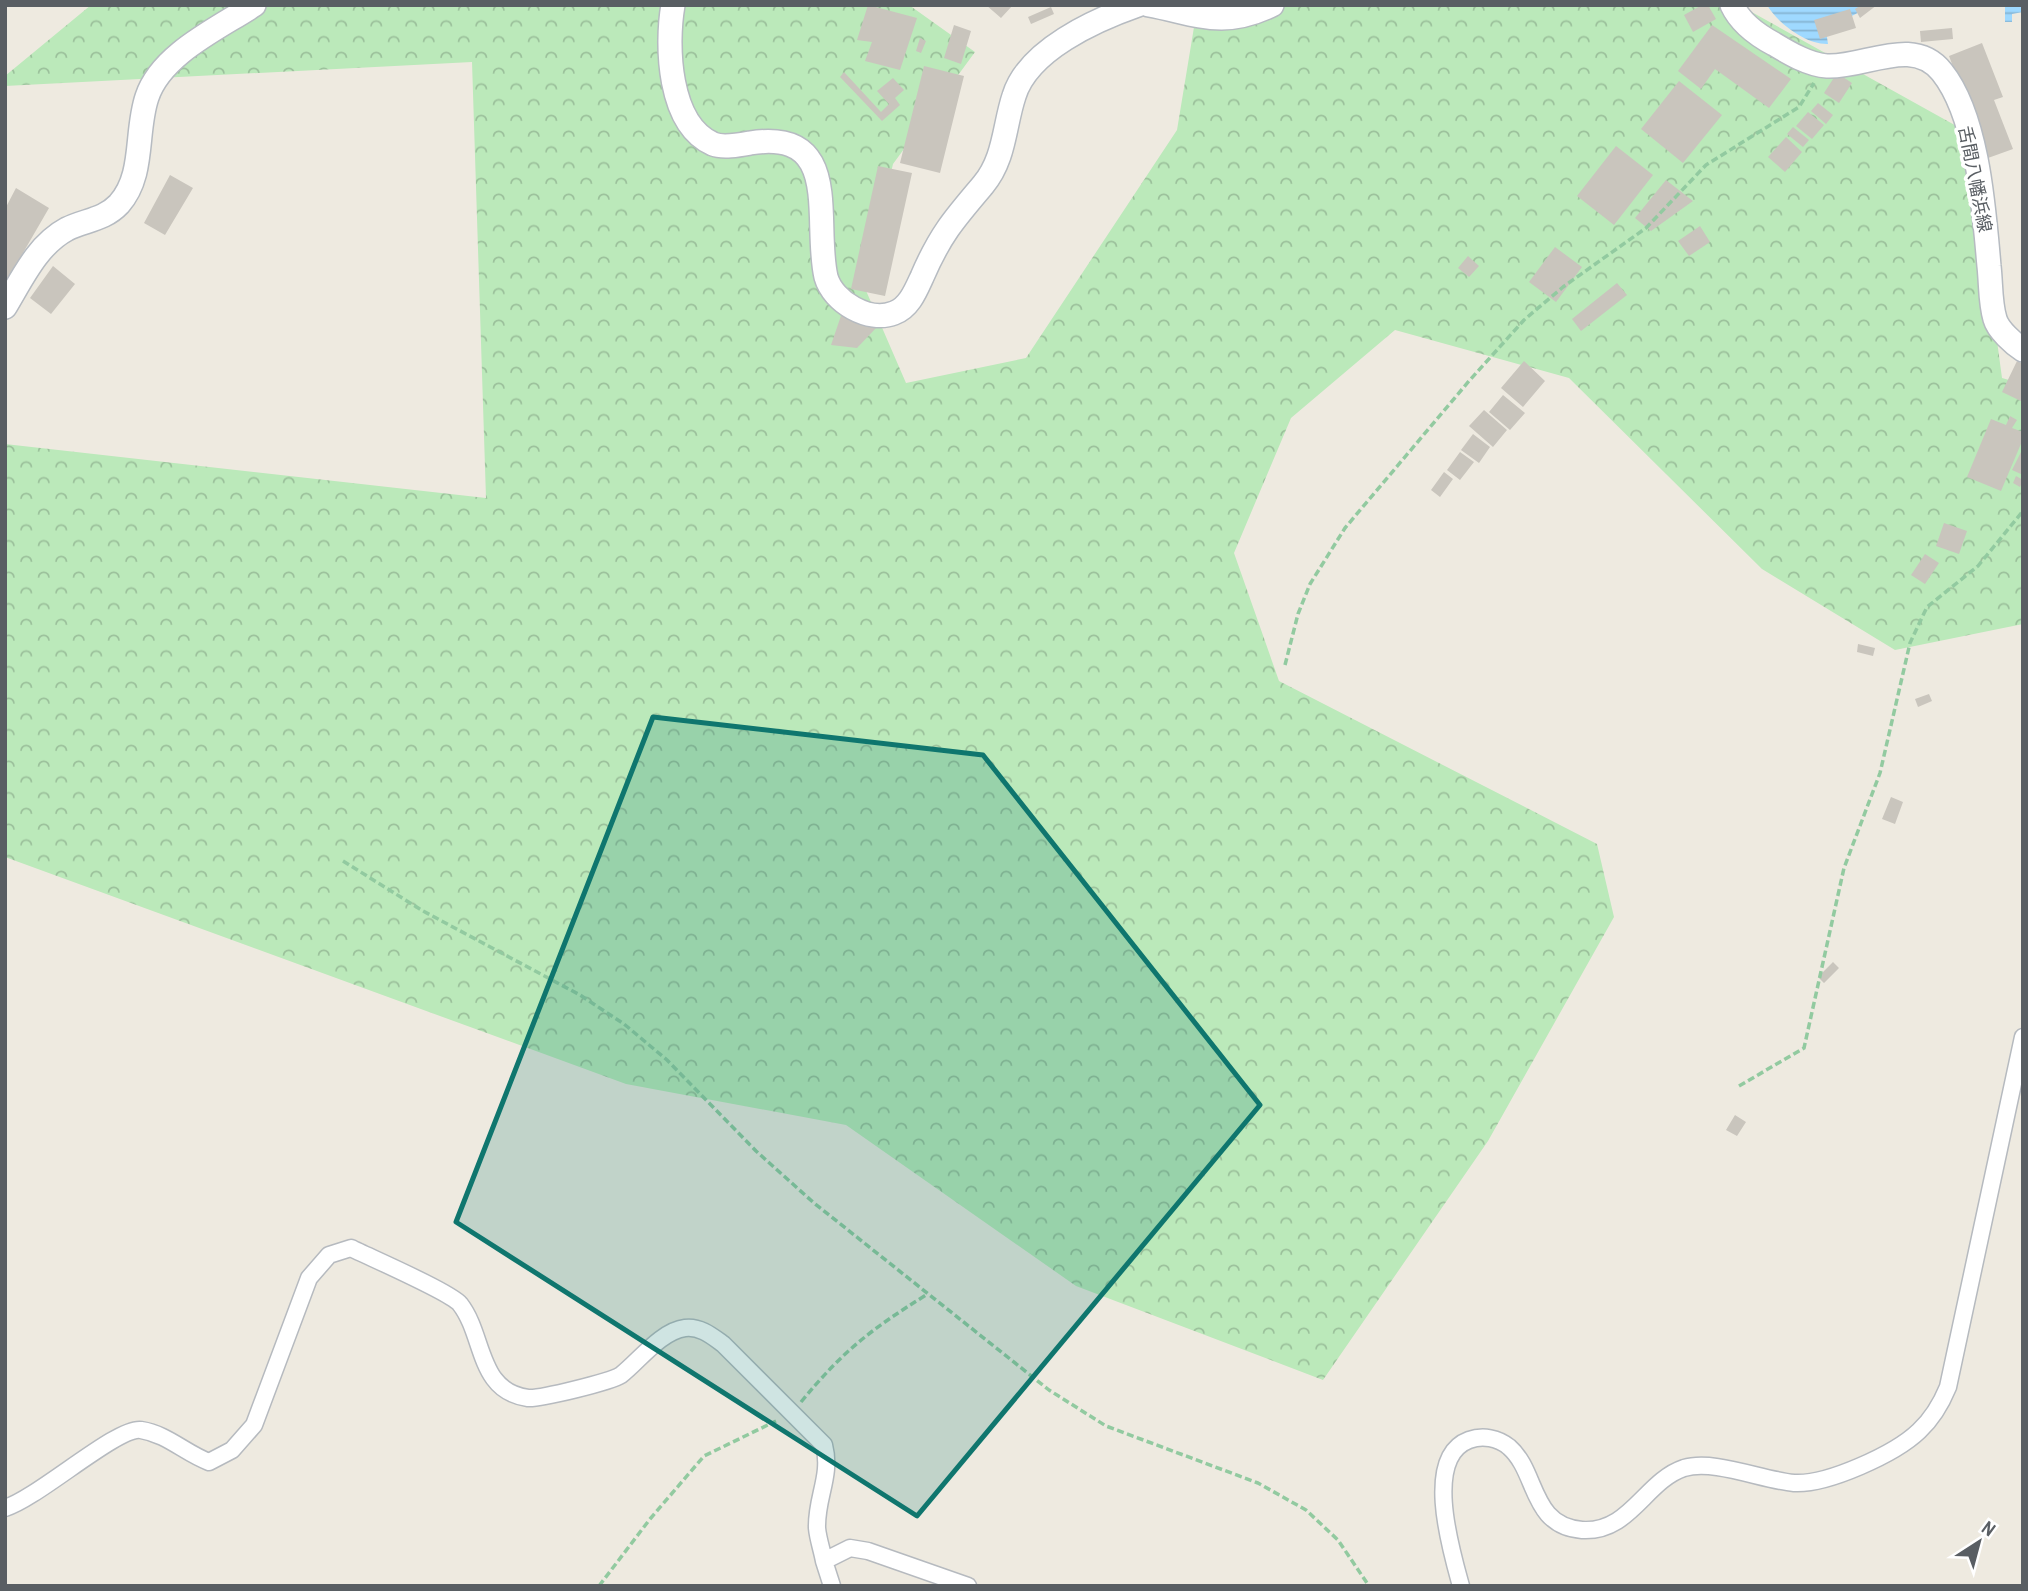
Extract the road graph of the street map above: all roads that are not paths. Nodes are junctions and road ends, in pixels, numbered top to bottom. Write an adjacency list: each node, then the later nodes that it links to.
1 (254, 5): 7 (main road)
2 (673, 5): 3 (main road)
3 (1138, 5)
4 (1149, 5): 5 (main road)
5 (1272, 5)
6 (1732, 5): 8 (main road, 舌間八幡浜線)
7 (5, 307)
8 (2023, 350)
9 (2023, 1037): 14 (street)
10 (5, 1508): 11 (street)
11 (824, 1561): 12 (street); 13 (street)
12 (832, 1586)
13 (968, 1586)
14 (1461, 1586)

